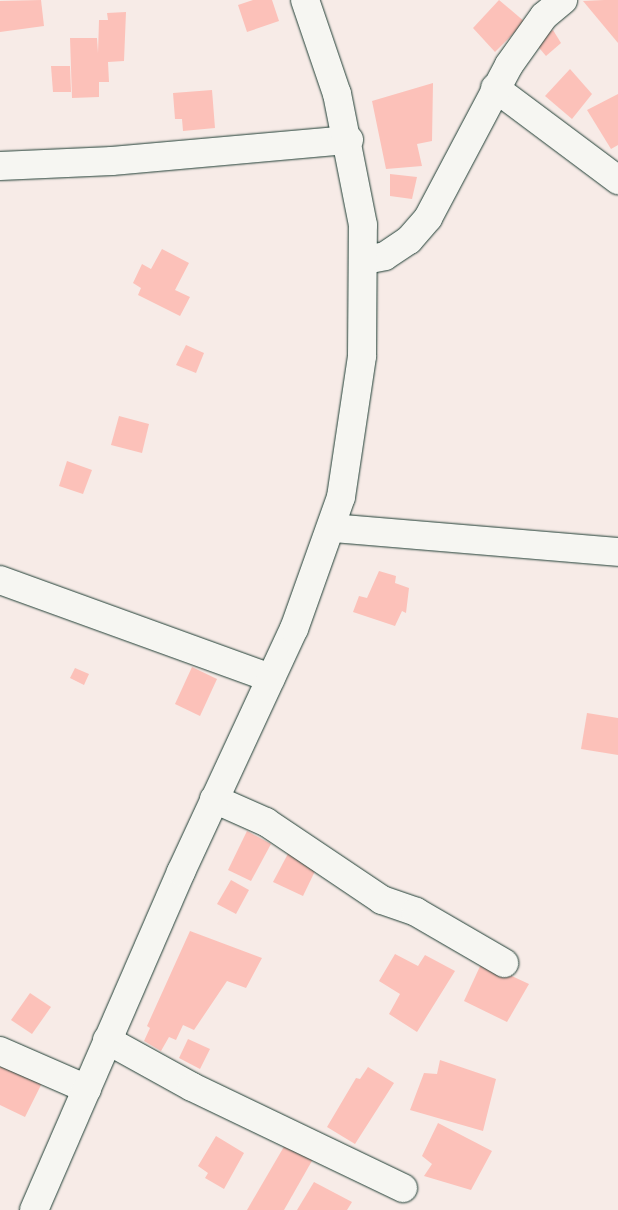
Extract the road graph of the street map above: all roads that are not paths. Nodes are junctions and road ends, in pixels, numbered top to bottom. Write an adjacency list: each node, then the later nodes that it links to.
1 (305, 0): 4 (street)
2 (563, 0): 3 (street)
3 (495, 88): 6 (street); 7 (street)
4 (349, 140): 5 (street); 7 (street)
5 (0, 166)
6 (618, 180)
7 (365, 260): 8 (street)
8 (332, 528): 9 (street); 11 (street)
9 (618, 552)
10 (0, 580): 11 (street)
11 (271, 678): 12 (street)
12 (214, 799): 13 (street); 14 (street)
13 (504, 963)
14 (107, 1040): 16 (street); 17 (street)
15 (0, 1051): 16 (street)
16 (86, 1089): 18 (street)
17 (403, 1188)
18 (34, 1210)

